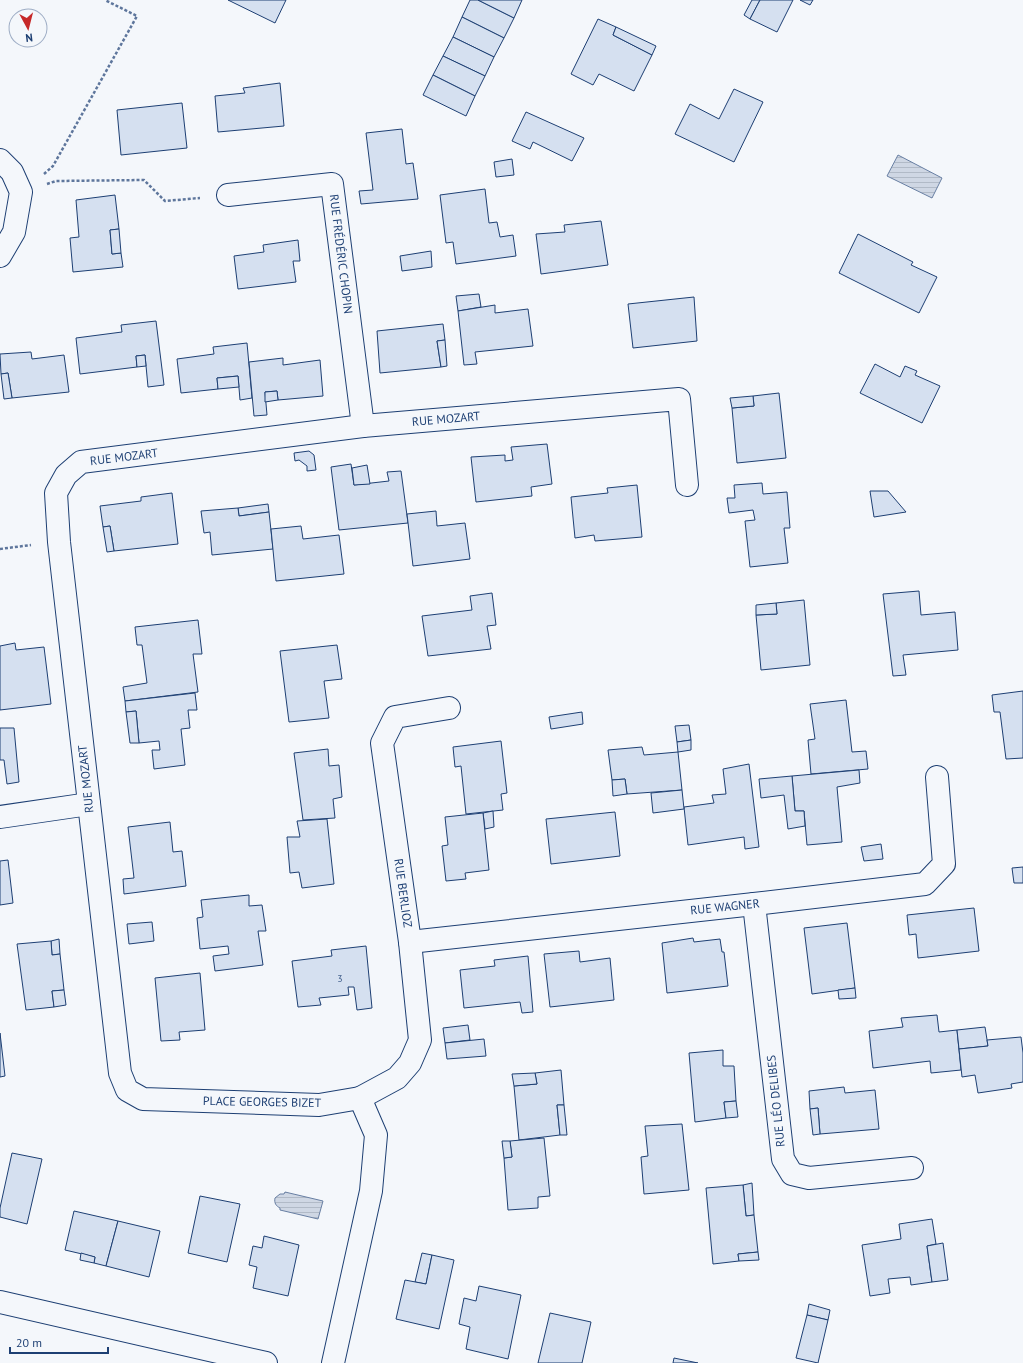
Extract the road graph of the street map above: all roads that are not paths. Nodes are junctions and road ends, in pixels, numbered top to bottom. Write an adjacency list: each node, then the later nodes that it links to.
1 (0, 160): 3 (street)
2 (228, 195): 4 (street, RUE FRÉDÉRIC CHOPIN)
3 (0, 256)
4 (363, 426): 5 (street, RUE MOZART); 8 (street, RUE MOZART)
5 (687, 485)
6 (449, 708): 11 (street, RUE BERLIOZ)
7 (937, 777): 10 (street, RUE WAGNER)
8 (89, 804): 9 (street); 12 (street, RUE MOZART)
9 (0, 817)
10 (754, 904): 11 (street, RUE WAGNER); 14 (street, RUE LÉO DELIBES)
11 (410, 942): 13 (street, RUE BERLIOZ)
12 (120, 1073): 13 (street, PLACE GEORGES BIZET)
13 (360, 1098): 17 (street)
14 (912, 1168)
15 (0, 1302): 16 (street)
16 (266, 1363)
17 (333, 1363)

